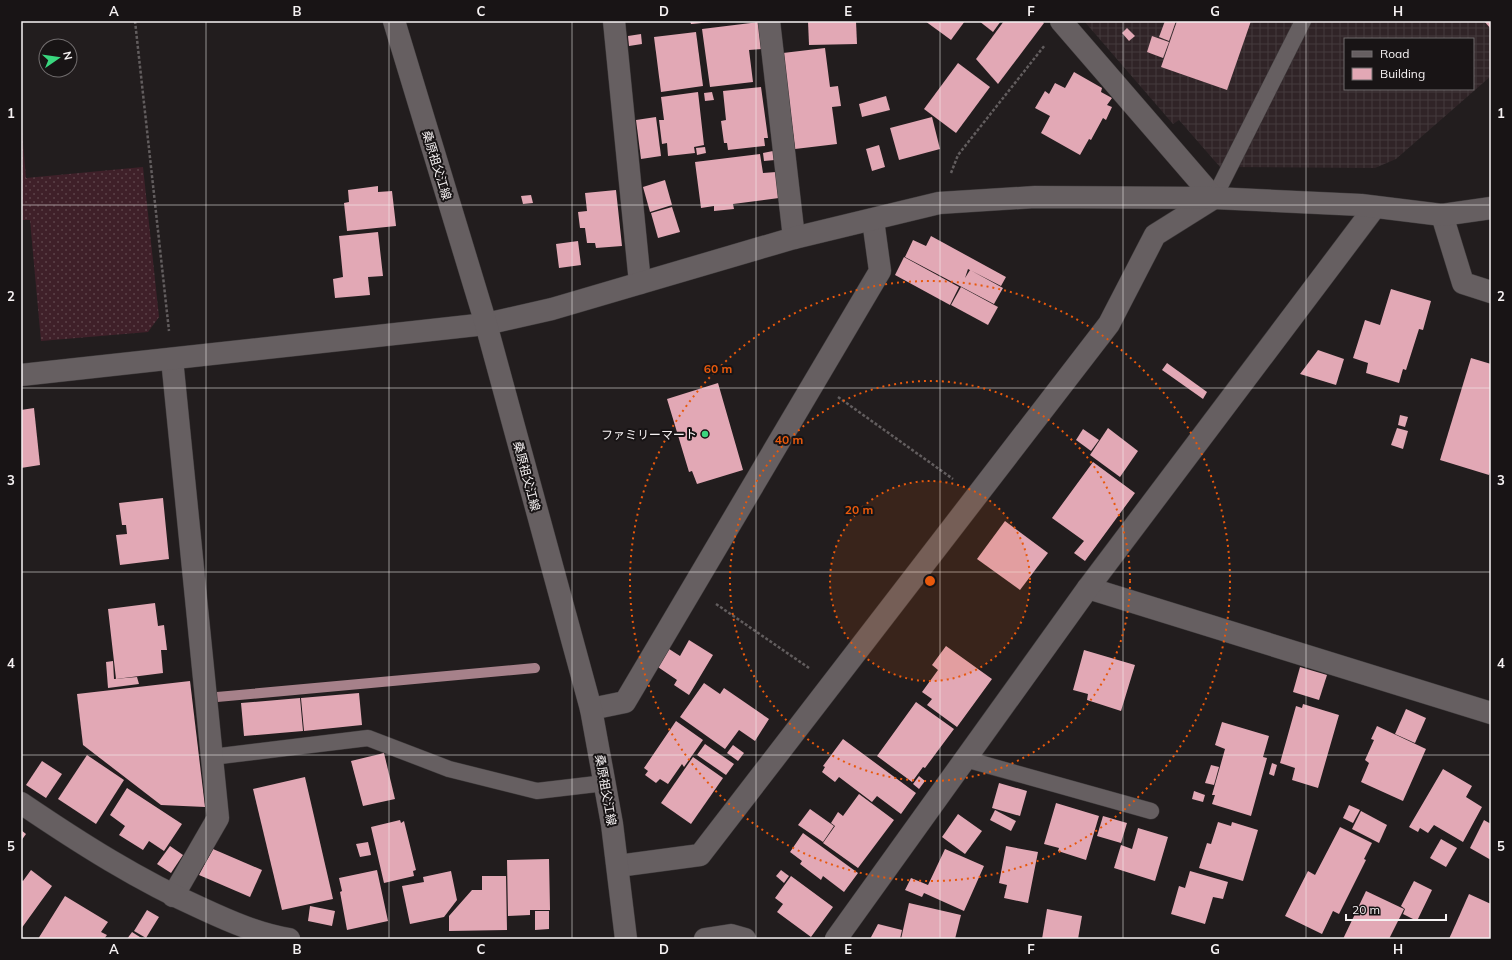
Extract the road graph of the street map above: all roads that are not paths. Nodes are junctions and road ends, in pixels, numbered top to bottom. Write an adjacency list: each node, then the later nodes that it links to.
1 (394, 21): 14 (street, 桑原祖父江線)
2 (614, 21): 12 (street)
3 (769, 21): 11 (street)
4 (1303, 21): 6 (lane)
5 (1062, 22): 6 (street)
6 (1214, 198): 7 (street); 10 (street); 25 (street)
7 (1375, 207): 9 (street); 17 (street)
8 (1491, 208): 9 (street)
9 (1442, 215): 13 (street)
10 (873, 220): 11 (street); 18 (street)
11 (794, 238): 12 (street)
12 (640, 283): 14 (street)
13 (1491, 292)
14 (486, 324): 15 (street); 18 (street, 桑原祖父江線)
15 (172, 359): 16 (street); 20 (street)
16 (21, 375)
17 (1088, 588): 19 (street); 21 (street)
18 (591, 709): 22 (street, 桑原祖父江線)
19 (1491, 713)
20 (212, 758): 22 (lane); 26 (street)
21 (965, 759): 24 (lane); 31 (street)
22 (605, 783): 25 (street, 桑原祖父江線)
23 (21, 803): 26 (street)
24 (1151, 811)
25 (618, 866): 28 (street, 桑原祖父江線)
26 (173, 896): 27 (street)
27 (277, 938)
28 (626, 939)
29 (705, 939): 30 (street)
30 (745, 939)
31 (836, 939)

